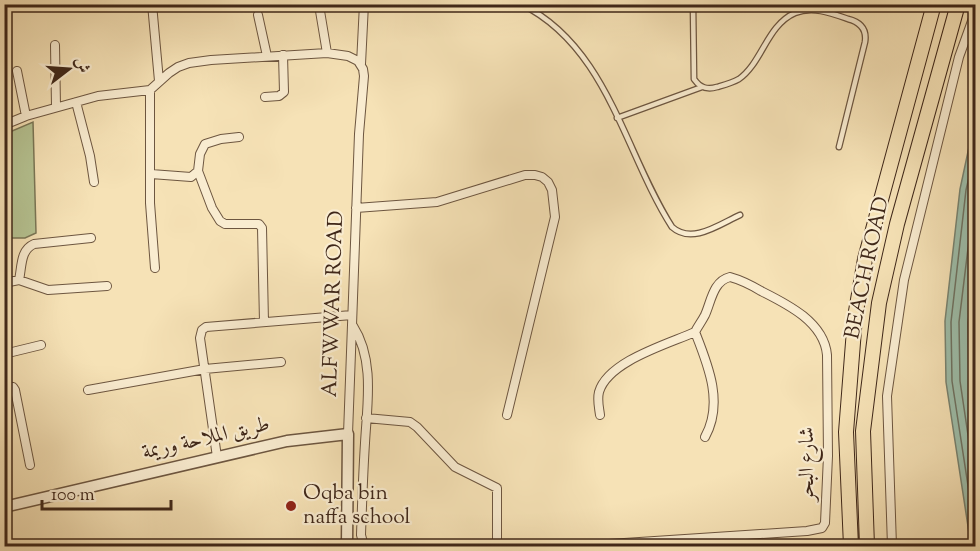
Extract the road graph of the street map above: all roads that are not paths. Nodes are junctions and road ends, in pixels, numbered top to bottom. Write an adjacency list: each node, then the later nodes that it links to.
1 (152, 4): 16 (street)
2 (364, 4): 14 (street, ALFWWAR ROAD)
3 (521, 4): 23 (lane)
4 (693, 4): 17 (lane)
5 (934, 4): 59 (highway, BEACH ROAD)
6 (958, 4): 60 (highway, BEACH ROAD)
7 (319, 5): 11 (street)
8 (975, 10): 61 (street)
9 (258, 15): 13 (street)
10 (55, 45): 21 (street)
11 (327, 53): 12 (street); 14 (street)
12 (283, 55): 13 (street); 19 (street)
13 (267, 56): 16 (street)
14 (361, 64): 30 (street, ALFWWAR ROAD)
15 (18, 71): 22 (street)
16 (159, 81): 18 (street)
17 (702, 87): 23 (lane); 26 (lane)
18 (150, 90): 20 (street); 28 (street)
19 (265, 97)
20 (76, 102): 21 (street); 29 (street)
21 (56, 107): 22 (street)
22 (26, 116): 24 (street)
23 (617, 118): 31 (lane)
24 (4, 125)
25 (239, 137): 27 (street)
26 (839, 147)
27 (198, 171): 28 (street); 38 (street)
28 (151, 174): 33 (street)
29 (94, 182)
30 (356, 208): 37 (street, ALFWWAR ROAD); 47 (street)
31 (740, 215)
32 (91, 238): 34 (street)
33 (154, 268)
34 (19, 280): 35 (street); 36 (street)
35 (4, 283)
36 (107, 286)
37 (352, 315): 38 (street); 39 (street, ALFWWAR ROAD)
38 (264, 322): 44 (street)
39 (353, 326): 49 (street); 50 (street, ALFWWAR ROAD)
40 (694, 332): 48 (street); 51 (street); 58 (street, شارع البحر)
41 (41, 345): 42 (street)
42 (4, 354)
43 (281, 362): 44 (street)
44 (205, 369): 46 (street); 52 (street)
45 (4, 386): 53 (street)
46 (88, 390)
47 (507, 415)
48 (600, 415)
49 (366, 418): 56 (street); 57 (street)
50 (348, 434): 52 (street, طريق الملاحة وريمة); 55 (street, ALFWWAR ROAD)
51 (705, 437)
52 (217, 458): 54 (street, طريق الملاحة وريمة)
53 (30, 465)
54 (4, 507)
55 (347, 546)
56 (364, 546)
57 (497, 546)
58 (579, 546)
59 (851, 546)
60 (867, 546)
61 (892, 546)

